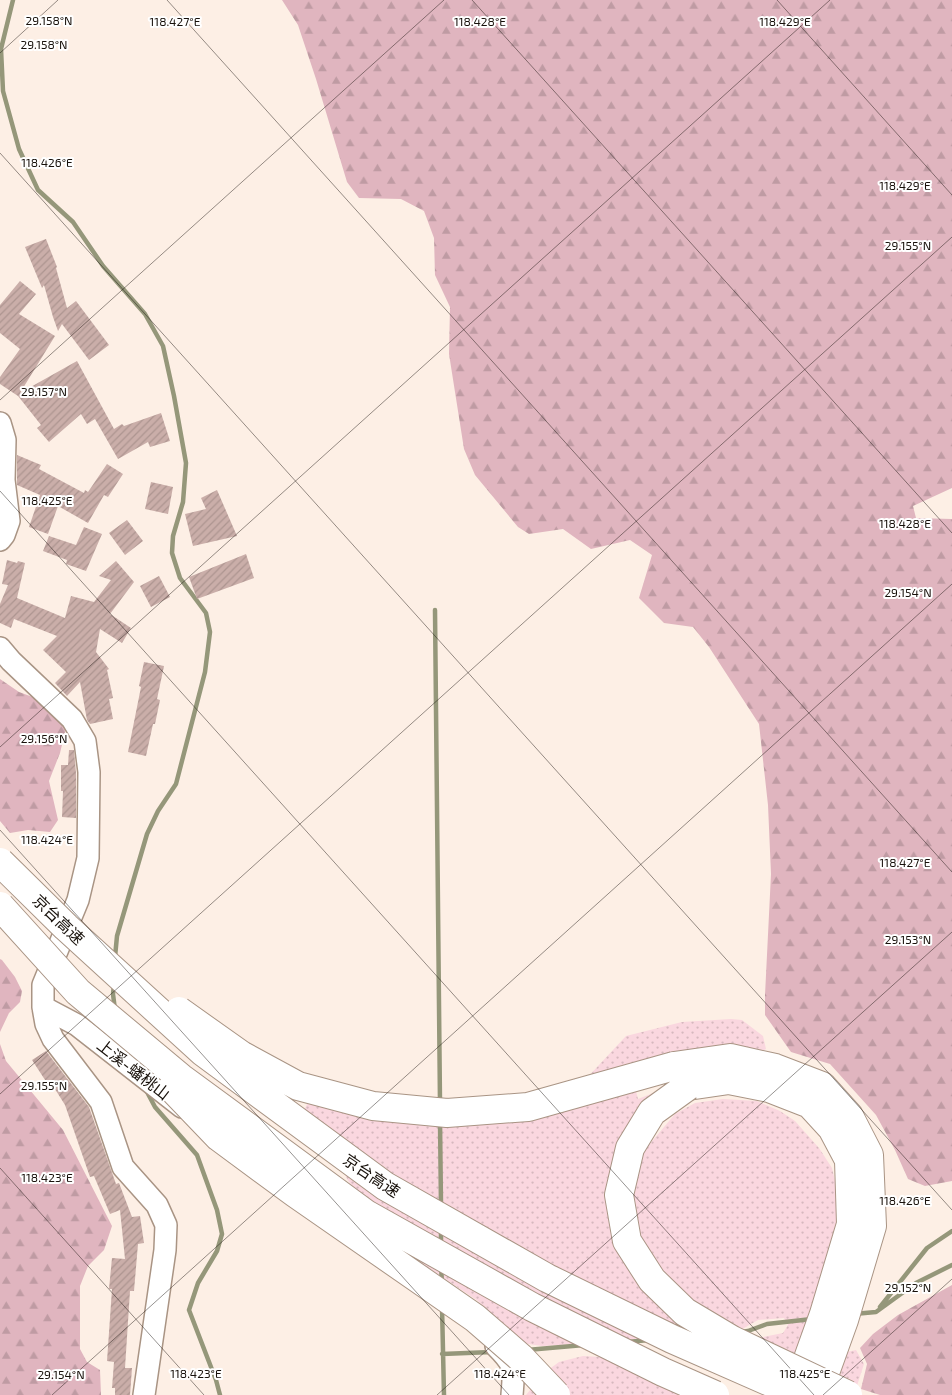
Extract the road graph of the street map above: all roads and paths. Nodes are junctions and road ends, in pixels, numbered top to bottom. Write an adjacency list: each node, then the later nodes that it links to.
1 (0, 423): 2 (street)
2 (0, 540)
3 (0, 648): 8 (street)
4 (0, 862): 6 (highway, 京台高速, bridge)
5 (0, 906): 7 (highway, 京台高速, bridge)
6 (66, 928): 9 (highway, bridge); 15 (highway, 京台高速, bridge)
7 (78, 992): 12 (highway, bridge); 13 (highway, 京台高速, bridge)
8 (43, 1007): 10 (street); 11 (street, 上溪-蟠桃山)
9 (681, 1076): 14 (highway); 16 (highway); 17 (highway, bridge)
10 (144, 1395)
11 (512, 1395)
12 (556, 1395)
13 (715, 1395)
14 (795, 1395)
15 (805, 1395)
16 (817, 1395)
17 (848, 1395)

